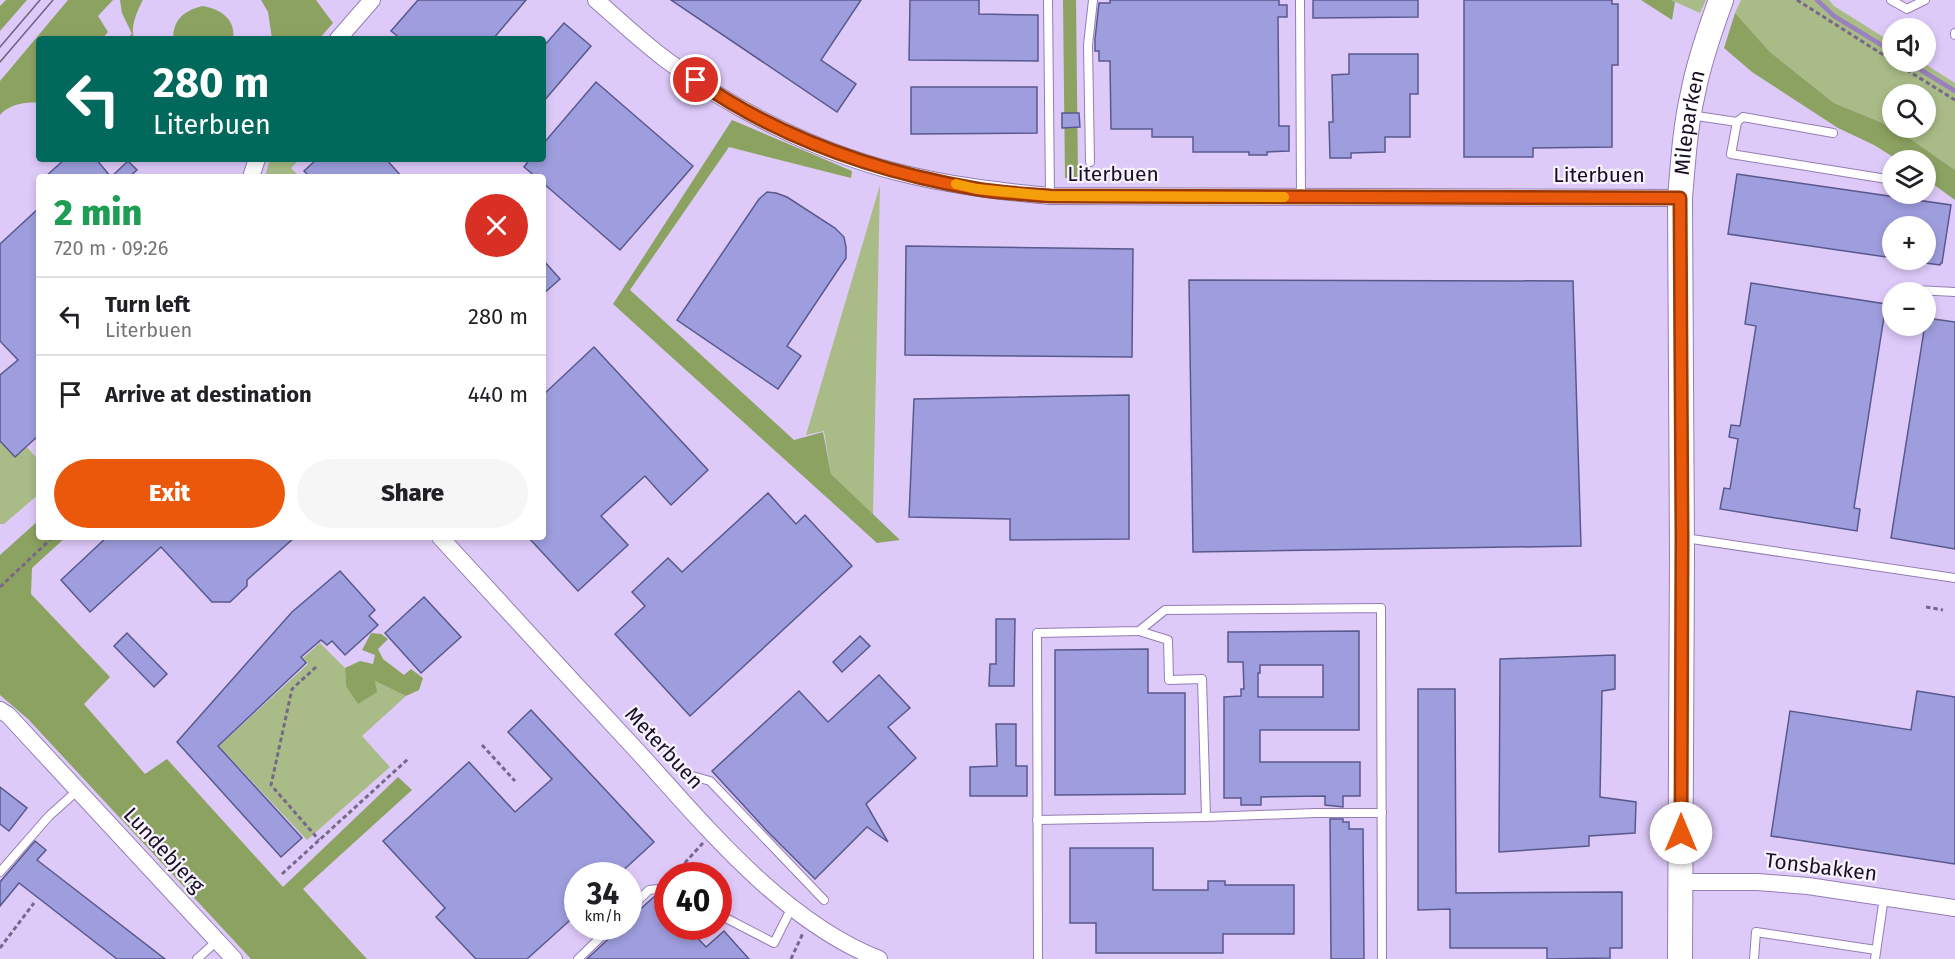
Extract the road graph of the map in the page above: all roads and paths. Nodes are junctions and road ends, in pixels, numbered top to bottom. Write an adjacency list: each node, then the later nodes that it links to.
1 (372, 0): 10 (street)
2 (596, 0): 19 (street, Literbuen)
3 (1048, 0): 19 (lane)
4 (1093, 0): 17 (lane)
5 (1300, 0): 20 (lane)
6 (1720, 0): 14 (street, Mileparken)
7 (1797, 0): 11 (path)
8 (1891, 0): 9 (lane)
9 (1925, 0)
10 (341, 36)
11 (1882, 53)
12 (1911, 72): 13 (path)
13 (1955, 100)
14 (1689, 115): 15 (lane); 21 (street, Mileparken)
15 (1737, 122): 16 (lane); 18 (lane)
16 (1833, 133)
17 (1090, 162)
18 (1882, 178)
19 (1050, 196): 20 (street, Literbuen)
20 (1301, 197): 21 (street, Literbuen)
21 (1680, 198): 24 (street, Mileparken)
22 (1936, 291): 23 (lane)
23 (1955, 292)
24 (1682, 537): 27 (lane); 47 (street, Mileparken)
25 (50, 540): 28 (path)
26 (443, 540): 42 (street, Meterbuen)
27 (1955, 578)
28 (0, 586)
29 (1926, 607): 30 (path)
30 (1943, 610)
31 (1139, 631): 39 (lane); 40 (lane); 41 (lane)
32 (316, 667): 43 (path)
33 (0, 710): 38 (street, Lundebjerg)
34 (482, 745): 37 (path)
35 (408, 759): 43 (path)
36 (685, 774): 49 (lane)
37 (515, 780)
38 (78, 790): 45 (lane); 56 (street, Lundebjerg)
39 (1382, 813): 40 (lane); 65 (lane)
40 (1206, 817): 41 (lane)
41 (1037, 820): 64 (lane)
42 (713, 834): 44 (path); 51 (street, Meterbuen)
43 (319, 840): 46 (path)
44 (685, 862)
45 (0, 872)
46 (282, 874)
47 (1681, 882): 48 (street, Tonsbakken); 66 (street, Mileparken)
48 (1884, 897): 52 (street, Tonsbakken); 58 (lane)
49 (824, 900)
50 (34, 903): 57 (path)
51 (792, 907): 53 (lane); 54 (street, Meterbuen)
52 (1955, 908)
53 (732, 921)
54 (810, 921): 62 (path); 63 (street, Meterbuen)
55 (598, 940): 61 (lane)
56 (217, 941): 59 (lane); 60 (street, Lundebjerg)
57 (0, 948)
58 (1875, 955): 67 (lane)
59 (197, 959)
60 (234, 959)
61 (578, 959)
62 (791, 959)
63 (879, 959)
64 (1038, 959)
65 (1382, 959)
66 (1680, 959)
67 (1754, 959)

